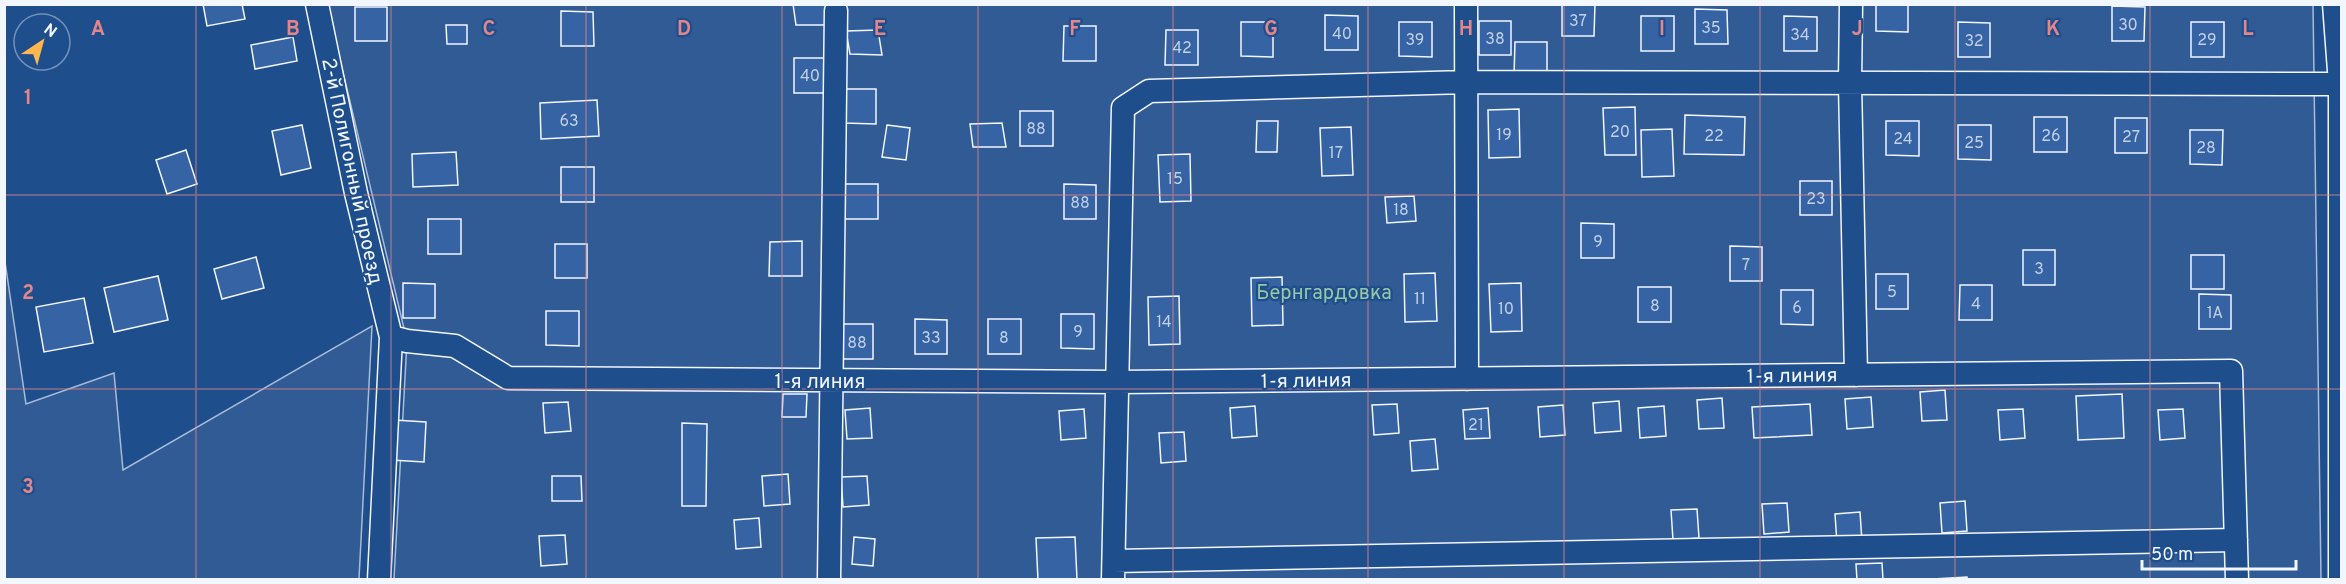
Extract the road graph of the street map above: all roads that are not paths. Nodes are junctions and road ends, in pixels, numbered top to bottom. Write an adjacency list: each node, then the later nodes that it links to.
1 (317, 4): 9 (street, 2-й Полигонный проезд)
2 (1466, 4): 6 (street)
3 (1851, 4): 7 (street)
4 (2334, 4): 8 (street)
5 (836, 11): 12 (street)
6 (1466, 82): 7 (street); 11 (street); 13 (street)
7 (1850, 83): 8 (street); 10 (street)
8 (2340, 84): 19 (street)
9 (391, 337): 12 (street, 1-я линия); 16 (street, 2-й Полигонный проезд)
10 (1856, 375): 11 (street, 1-я линия); 14 (street, 1-я линия)
11 (1467, 379): 13 (street, 1-я линия)
12 (831, 381): 13 (street, 1-я линия); 17 (street)
13 (1118, 382): 15 (street)
14 (2236, 540): 15 (street); 18 (street)
15 (1114, 570)
16 (379, 579)
17 (829, 579)
18 (2238, 579)
19 (2340, 579)

